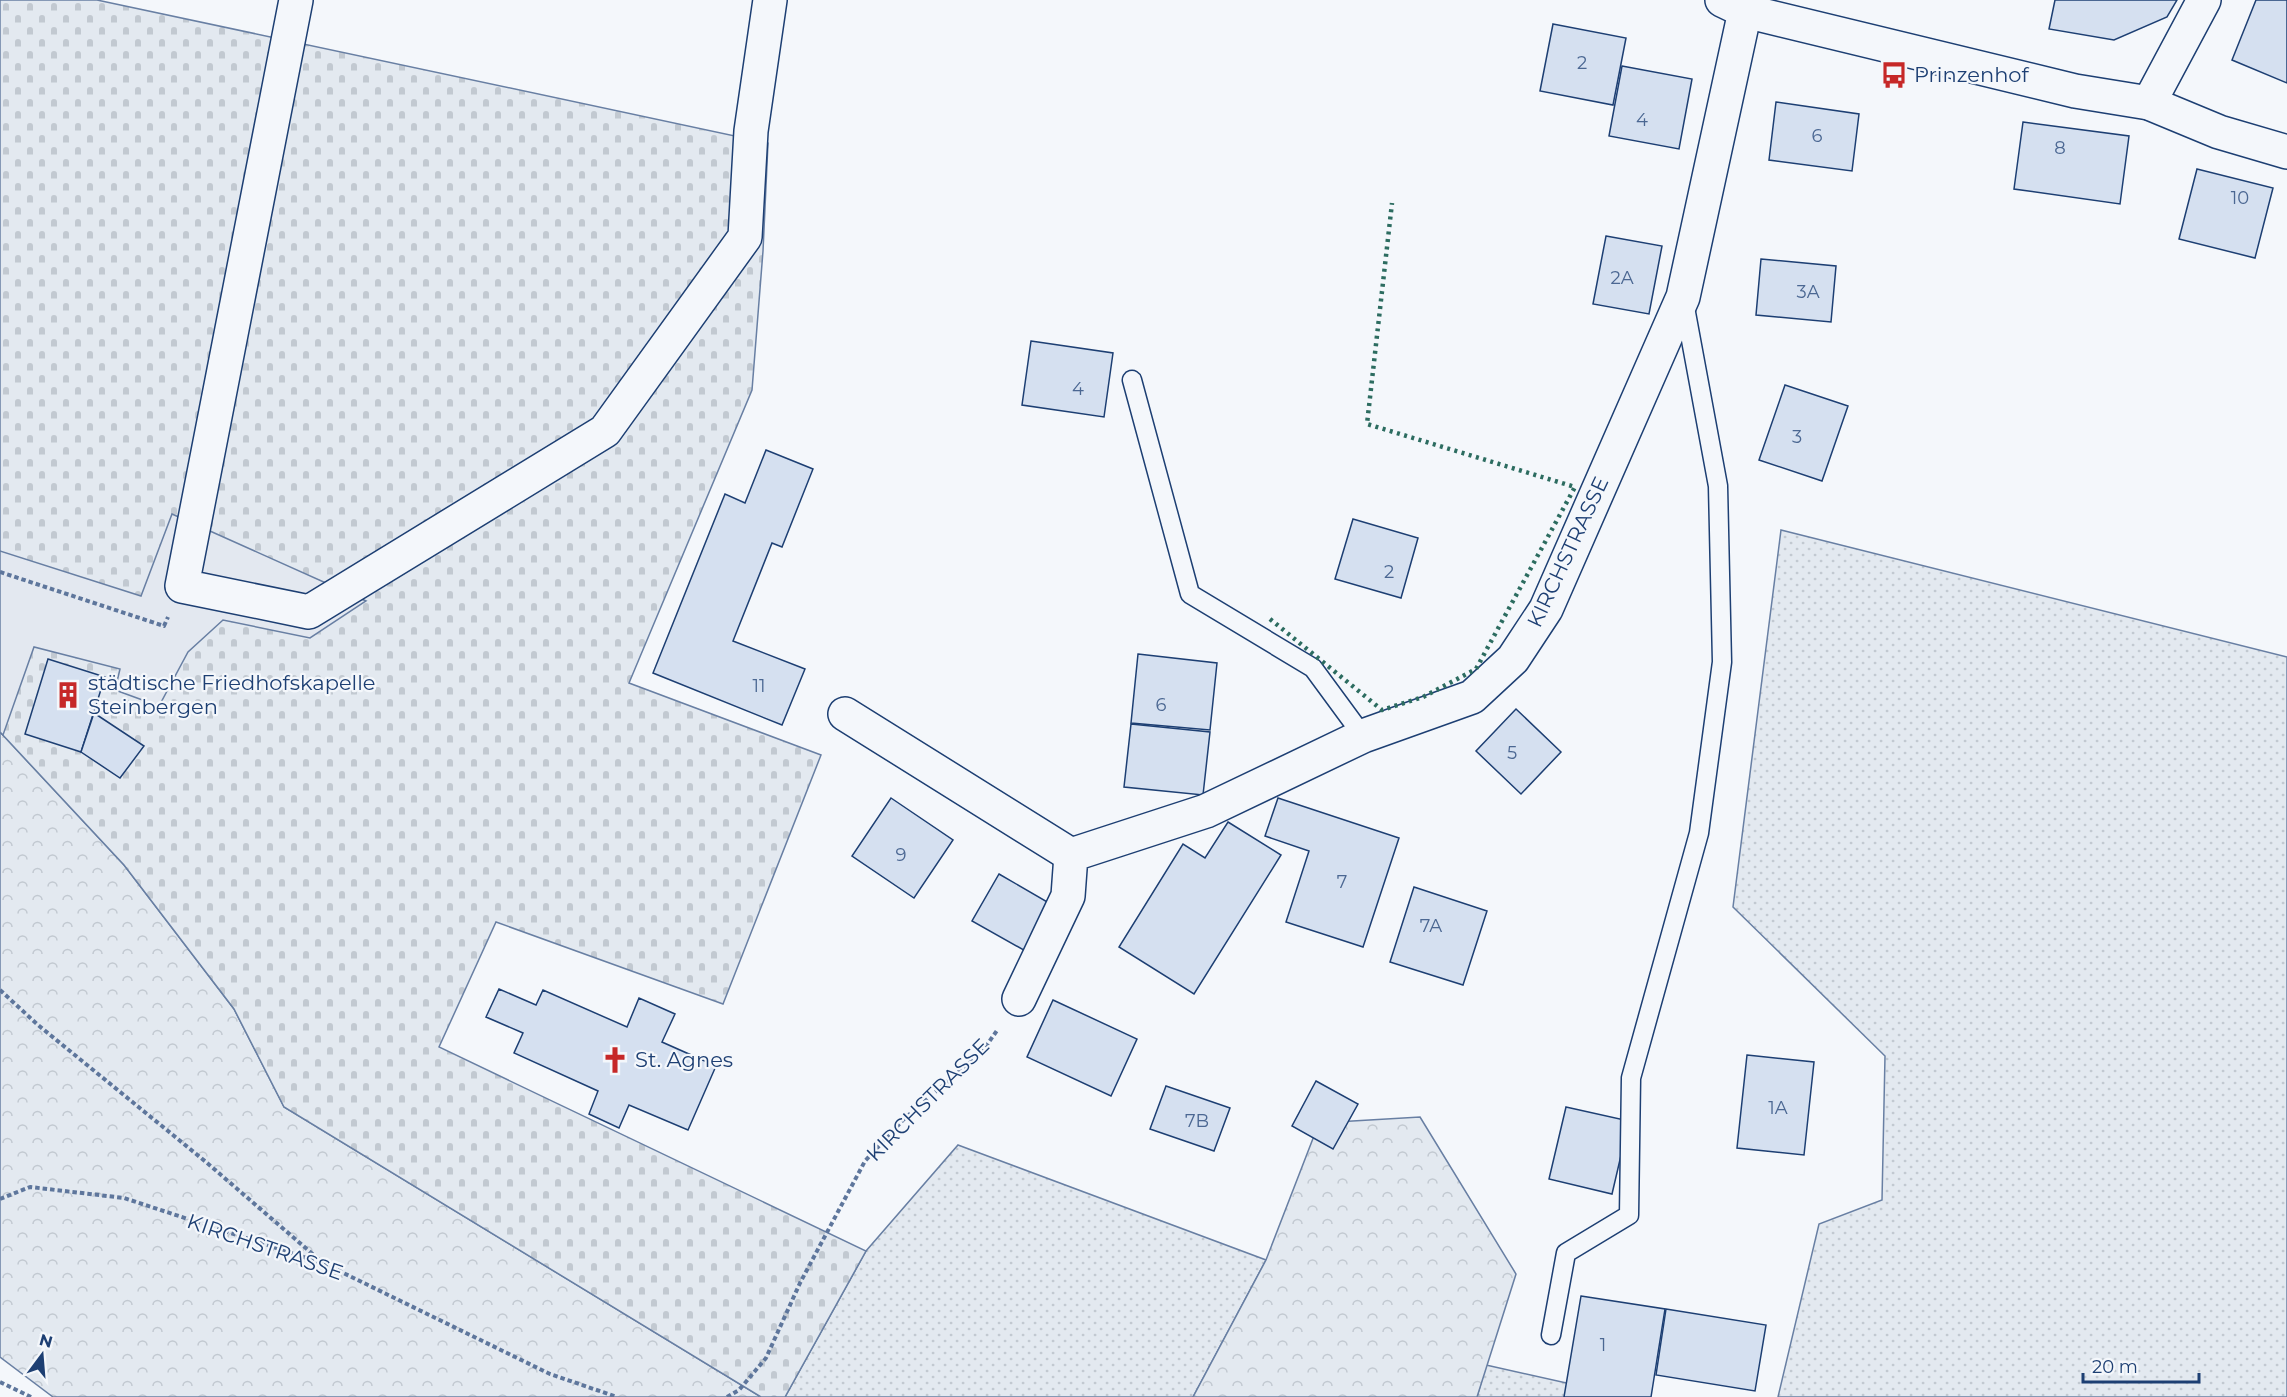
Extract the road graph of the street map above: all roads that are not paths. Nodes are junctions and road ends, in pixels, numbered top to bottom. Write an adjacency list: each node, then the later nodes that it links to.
1 (296, 0): 2 (street)
2 (770, 0)
3 (2204, 0): 5 (street)
4 (1734, 5): 5 (street); 7 (street, KIRCHSTRASSE)
5 (2149, 103): 6 (street)
6 (2287, 152)
7 (1683, 297): 10 (street, KIRCHSTRASSE); 13 (lane)
8 (1132, 380): 10 (lane)
9 (845, 714): 11 (street)
10 (1363, 736): 11 (street, KIRCHSTRASSE)
11 (1071, 855): 12 (street)
12 (1019, 999)
13 (1551, 1335)

